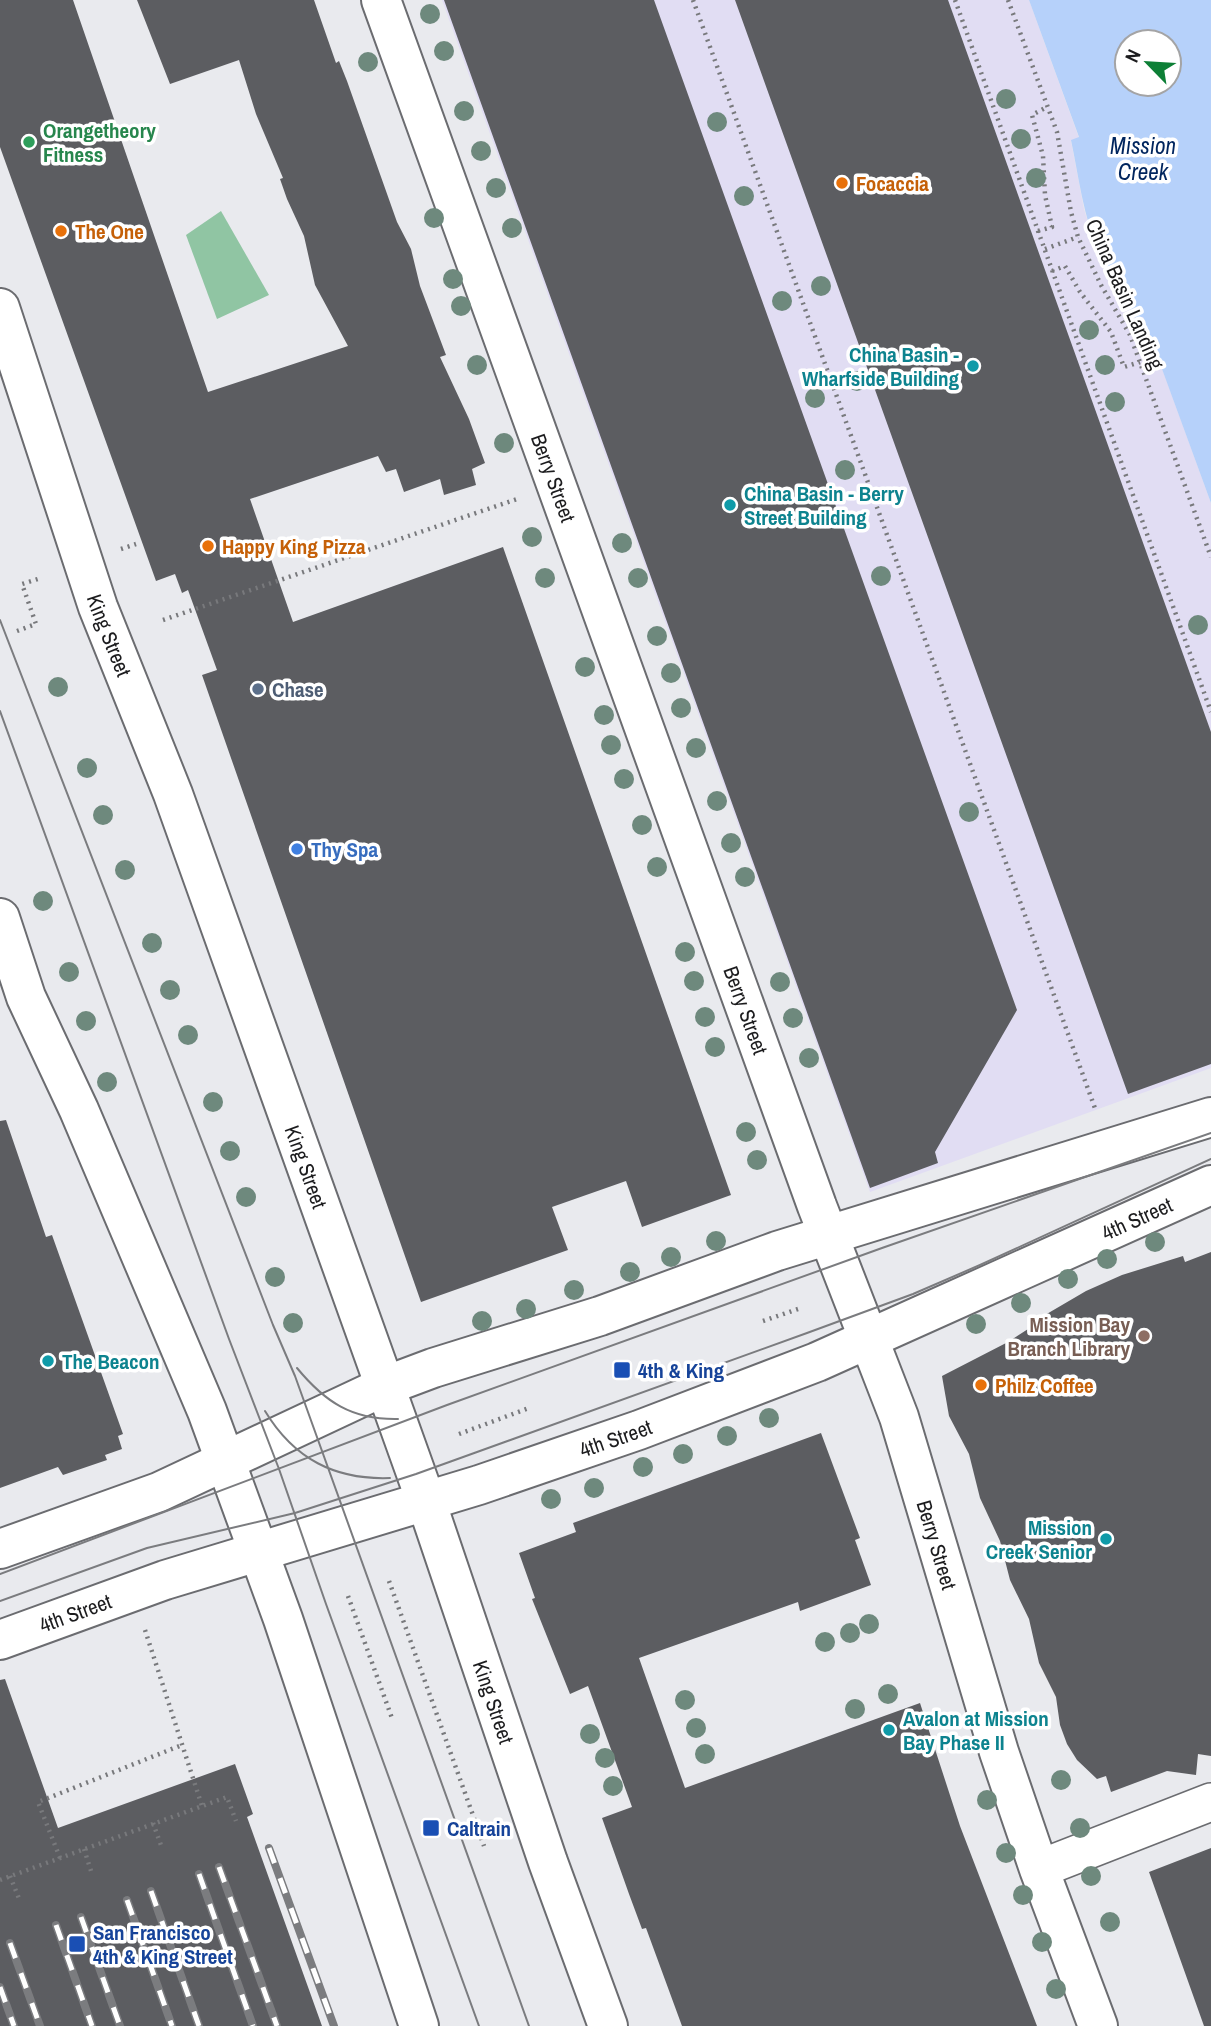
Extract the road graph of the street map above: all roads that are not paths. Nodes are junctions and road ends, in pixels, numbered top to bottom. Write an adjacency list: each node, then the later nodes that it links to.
1 (382, 0): 6 (main road, Berry Street)
2 (0, 308): 8 (main road, King Street)
3 (0, 918): 9 (main road)
4 (1211, 1117): 6 (main road)
5 (1211, 1185): 7 (main road, 4th Street)
6 (829, 1236): 7 (main road, Berry Street); 8 (main road)
7 (869, 1338): 10 (main road, 4th Street); 15 (main road, Berry Street)
8 (385, 1386): 9 (main road); 10 (main road, King Street)
9 (225, 1459): 11 (main road); 12 (main road)
10 (426, 1501): 12 (main road, 4th Street); 17 (main road, King Street)
11 (0, 1549)
12 (258, 1553): 13 (main road, 4th Street); 16 (main road)
13 (0, 1640)
14 (1211, 1802): 15 (street)
15 (1039, 1869): 18 (main road, Berry Street)
16 (419, 2026)
17 (608, 2026)
18 (1098, 2026)

